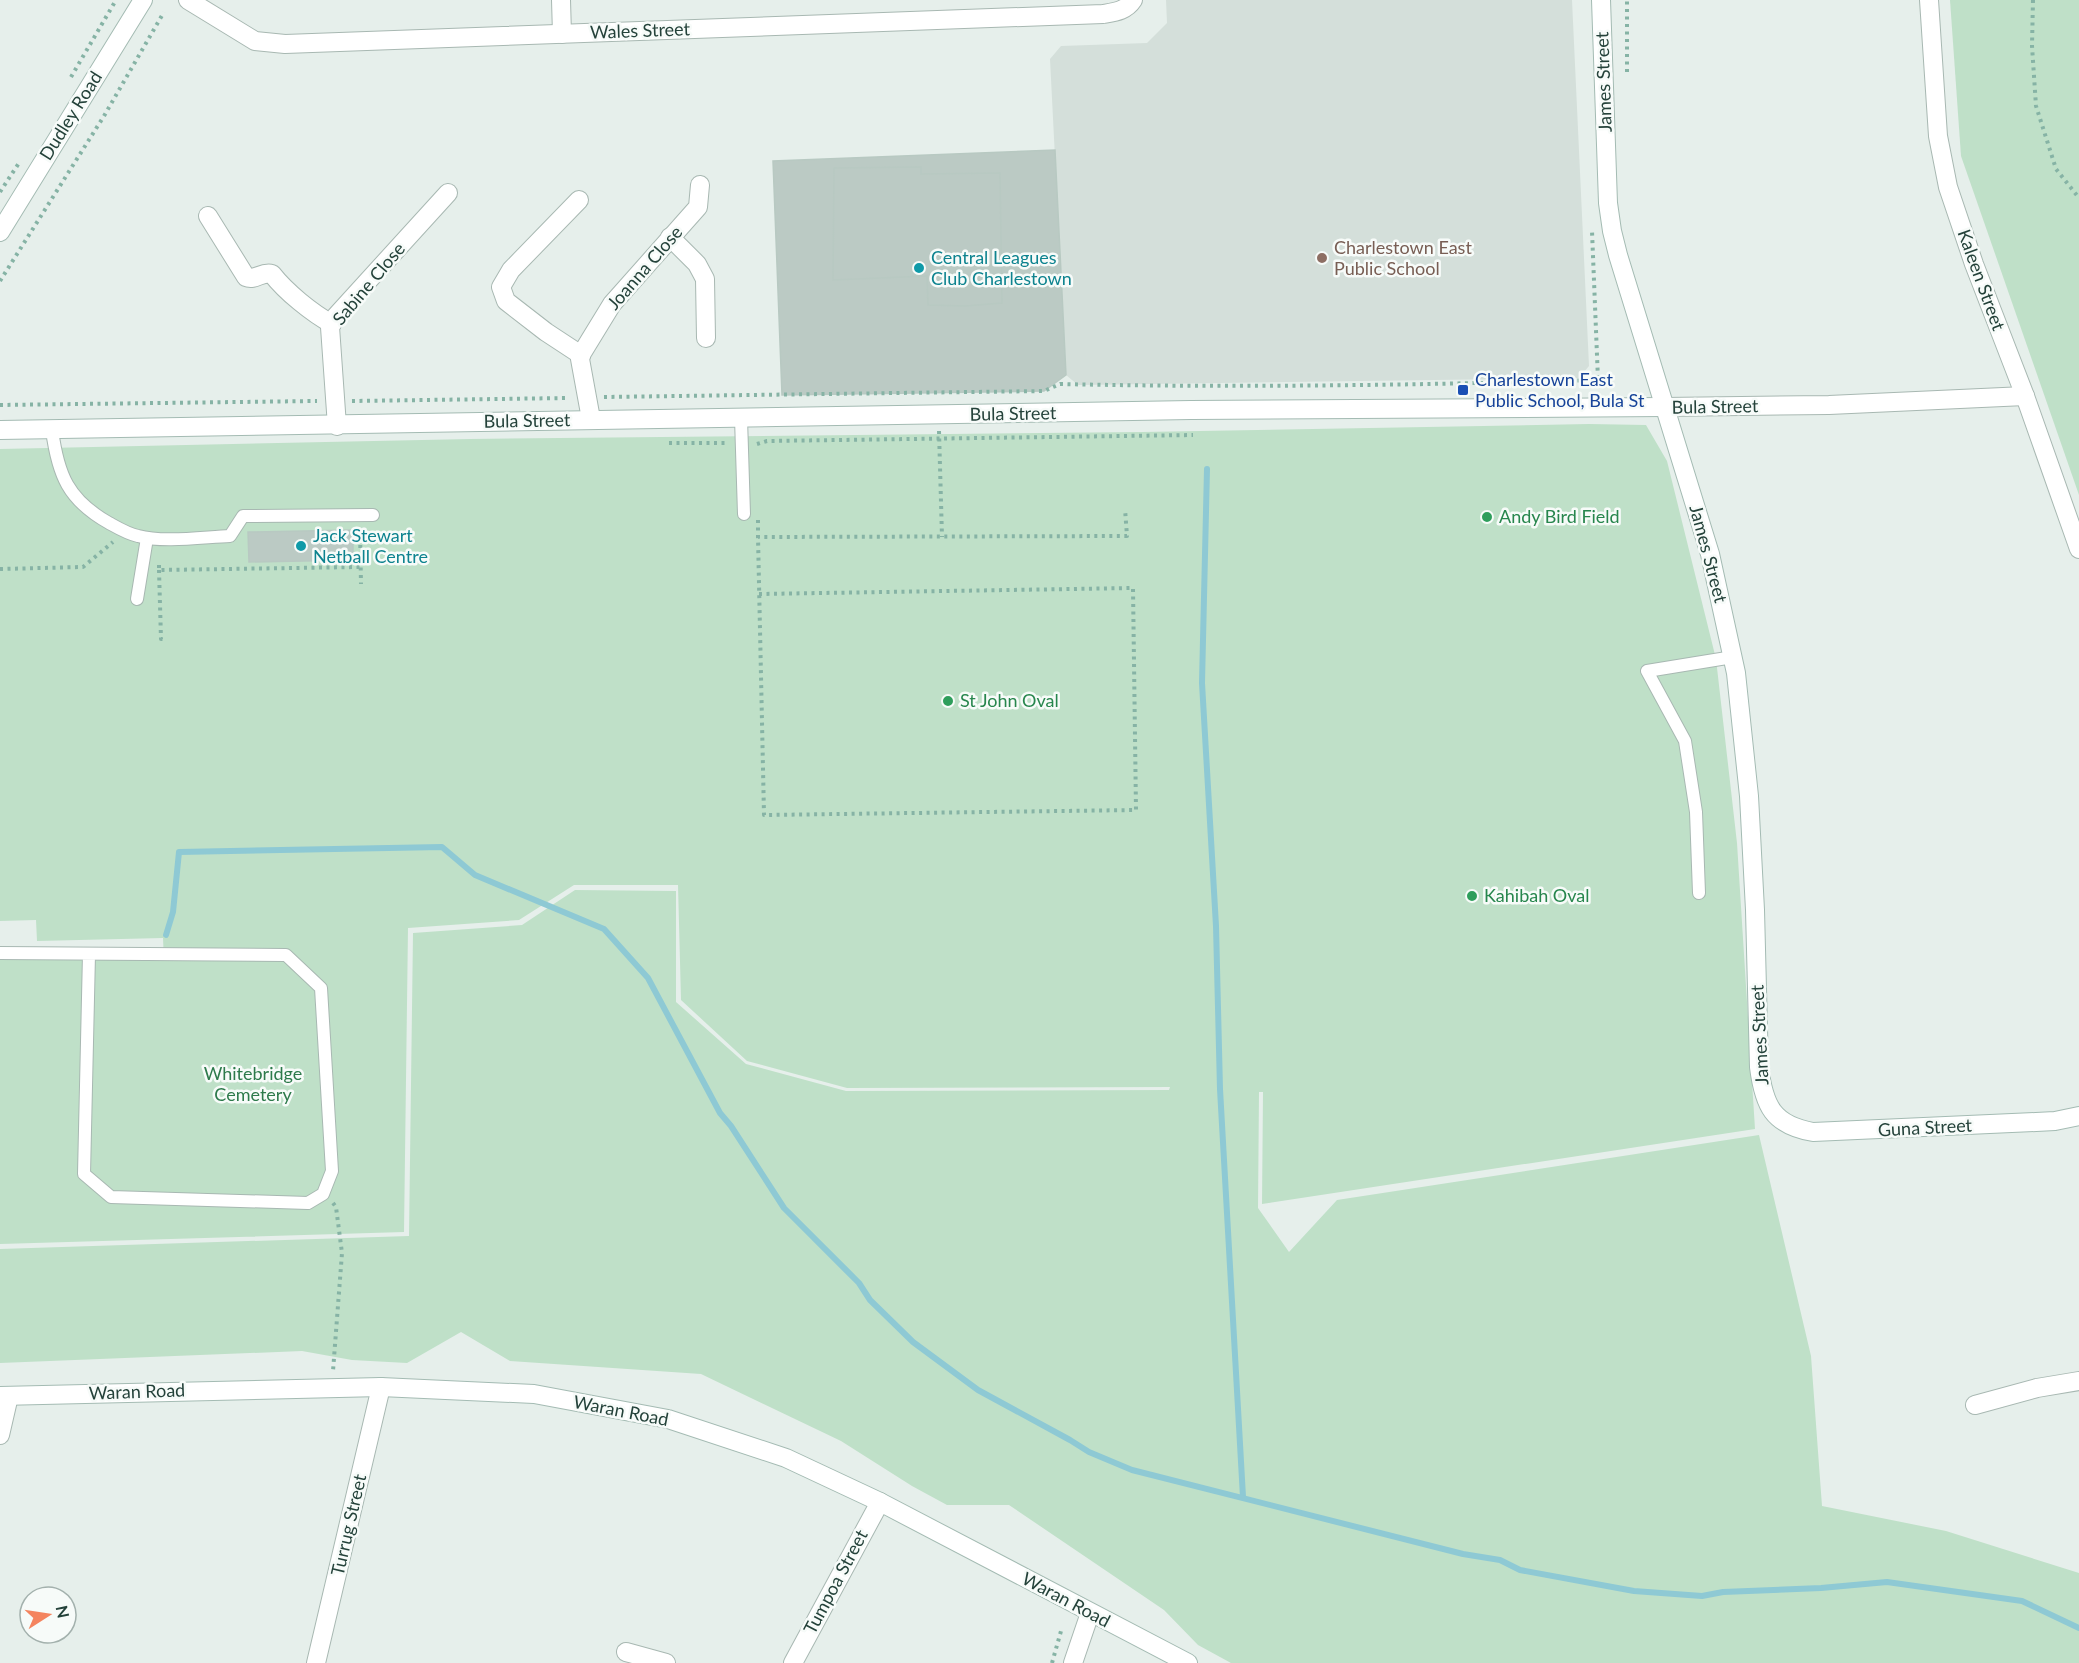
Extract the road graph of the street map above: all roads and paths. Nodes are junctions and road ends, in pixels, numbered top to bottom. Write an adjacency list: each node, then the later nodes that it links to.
1 (116, 0): 13 (path)
2 (143, 0): 21 (street, Dudley Road)
3 (188, 0): 11 (street, Wales Street)
4 (561, 0): 11 (street)
5 (1133, 0): 11 (street, Wales Street)
6 (1601, 0): 32 (street, James Street)
7 (1627, 0): 12 (path)
8 (1929, 0): 28 (street, Kaleen Street)
9 (2033, 0): 18 (path)
10 (164, 12): 23 (path)
11 (562, 34)
12 (1627, 72)
13 (69, 81)
14 (24, 155): 16 (path)
15 (700, 185): 22 (street, Joanna Close)
16 (0, 192)
17 (447, 193): 24 (street, Sabine Close)
18 (2079, 198)
19 (579, 200): 26 (street)
20 (208, 216): 24 (street)
21 (0, 232)
22 (670, 237): 25 (street); 26 (street, Joanna Close)
23 (0, 281)
24 (332, 324): 30 (street, Sabine Close)
25 (706, 338)
26 (581, 356): 29 (street)
27 (1598, 380): 29 (path)
28 (2025, 396): 32 (street, Bula Street); 51 (street, Kaleen Street)
29 (587, 398): 30 (path); 35 (street)
30 (335, 401): 31 (path); 36 (street, Sabine Close)
31 (0, 405)
32 (1664, 407): 33 (street, Bula Street); 60 (street, James Street)
33 (939, 415): 34 (street, Bula Street); 40 (path)
34 (741, 418): 35 (street, Bula Street); 42 (lane)
35 (591, 419): 36 (street, Bula Street)
36 (337, 426): 38 (street, Bula Street)
37 (0, 430): 38 (street, Bula Street)
38 (52, 430): 49 (lane)
39 (1193, 435): 40 (path)
40 (939, 439): 43 (path); 48 (path)
41 (669, 443): 42 (path)
42 (742, 444): 47 (lane)
43 (757, 444)
44 (1125, 509): 48 (path)
45 (360, 514): 46 (lane); 49 (lane); 53 (path)
46 (374, 514)
47 (744, 514)
48 (942, 537): 57 (path)
49 (147, 538): 58 (lane)
50 (123, 545): 54 (path)
51 (2079, 549)
52 (159, 564): 55 (path)
53 (360, 567): 55 (path); 56 (path)
54 (0, 569)
55 (159, 570): 59 (path)
56 (361, 584)
57 (759, 594): 57 (path)
58 (137, 598)
59 (166, 639)
60 (1733, 657): 61 (lane); 64 (street, James Street)
61 (1699, 893)
62 (0, 953): 63 (lane)
63 (89, 954): 66 (lane); 66 (lane)
64 (1774, 1114): 65 (street, Guna Street)
65 (2079, 1116)
66 (323, 1194): 68 (path)
67 (2079, 1381): 71 (street)
68 (332, 1387): 69 (street, Waran Road); 70 (street, Waran Road)
69 (381, 1387): 73 (street, Waran Road); 77 (street, Turrug Street)
70 (5, 1396): 72 (street)
71 (1975, 1405)
72 (0, 1435)
73 (879, 1502): 74 (street, Waran Road); 79 (street, Tumpoa Street)
74 (1090, 1613): 81 (street); 82 (street, Waran Road)
75 (1061, 1631): 80 (path)
76 (626, 1653): 78 (street)
77 (316, 1663)
78 (666, 1663)
79 (792, 1663)
80 (1052, 1663)
81 (1073, 1663)
82 (1188, 1663)

